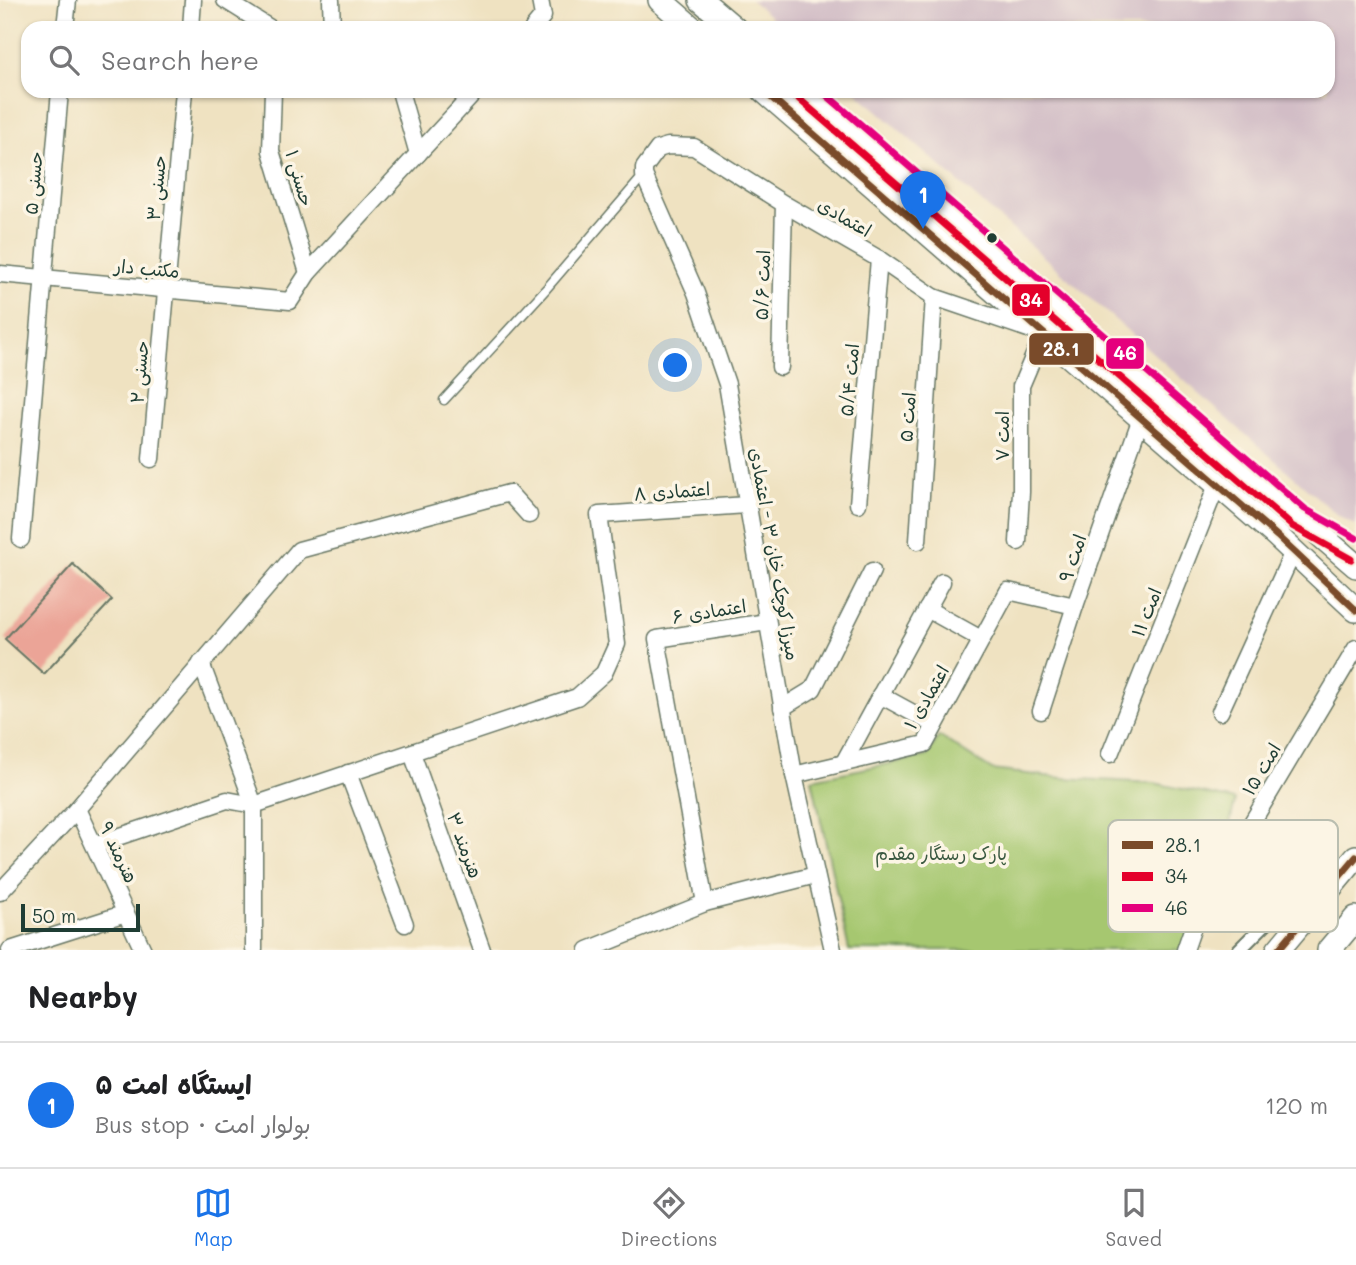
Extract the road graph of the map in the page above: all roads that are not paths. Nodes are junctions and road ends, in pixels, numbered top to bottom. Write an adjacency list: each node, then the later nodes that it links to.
1 (68, 0): 8 (street)
2 (193, 0): 9 (street)
3 (225, 0): 10 (street)
4 (331, 0): 11 (street)
5 (540, 0): 12 (street)
6 (660, 0): 13 (main road)
7 (701, 0): 14 (main road)
8 (66, 21)
9 (192, 21)
10 (259, 21)
11 (332, 21)
12 (539, 21)
13 (684, 21)
14 (726, 21)
15 (59, 98): 28 (street, حسنی ۵)
16 (183, 98): 29 (street, حسنی ۳)
17 (273, 98): 26 (street, حسنی ۱)
18 (402, 98): 22 (street)
19 (469, 98): 22 (street)
20 (772, 98): 31 (main road)
21 (814, 98): 40 (main road)
22 (418, 154): 26 (street)
23 (644, 174): 24 (street, اعتمادی); 33 (lane); 38 (street, میرزا کوچک خان ۳ - اعتمادی)
24 (784, 204): 25 (street, اعتمادی); 32 (street, امت ۵/۶)
25 (879, 259): 30 (street, اعتمادی); 37 (street, امت ۵/۴)
26 (308, 273): 29 (street, مکتب دار)
27 (0, 274): 28 (street, مکتب دار)
28 (44, 278): 29 (street, مکتب دار); 41 (street, حسنی ۵)
29 (165, 289): 35 (street, حسنی ۲)
30 (934, 297): 31 (street, اعتمادی); 42 (street, امت ۵)
31 (1043, 334): 34 (main road); 43 (street, امت ۷)
32 (779, 367)
33 (444, 400)
34 (1141, 418): 36 (main road); 49 (street, امت ۹)
35 (151, 459)
36 (1217, 485): 45 (main road); 62 (street, امت ۱۱)
37 (858, 504)
38 (747, 505): 52 (street, میرزا کوچک خان ۳ - اعتمادی); 61 (street, اعتمادی ۸)
39 (529, 515): 55 (street)
40 (1299, 518): 44 (main road); 46 (main road)
41 (21, 539)
42 (918, 541)
43 (1018, 542)
44 (1356, 550)
45 (1293, 552): 51 (main road); 59 (street)
46 (1356, 566)
47 (872, 571): 57 (street)
48 (942, 582): 50 (street)
49 (1075, 606): 53 (street, اعتمادی ۱); 58 (street, امت ۹)
50 (927, 609): 53 (street); 56 (street)
51 (1356, 610)
52 (767, 622): 57 (street, میرزا کوچک خان ۳ - اعتمادی); 74 (street, اعتمادی ۶)
53 (981, 639): 60 (street, اعتمادی ۱)
54 (1356, 648): 68 (street, امت ۱۵)
55 (201, 663): 66 (street); 67 (street)
56 (880, 695): 60 (street); 63 (street)
57 (782, 708): 65 (street, میرزا کوچک خان ۳ - اعتمادی)
58 (1041, 711)
59 (1220, 712)
60 (934, 725): 63 (street, اعتمادی ۱)
61 (412, 753): 64 (street); 84 (street, هنرمند ۳)
62 (1110, 754)
63 (844, 762): 65 (street, اعتمادی ۱)
64 (348, 773): 66 (street); 77 (street)
65 (794, 775): 71 (street, میرزا کوچک خان ۳ - اعتمادی)
66 (254, 805): 69 (street); 83 (street)
67 (77, 809): 69 (street, هنرمند ۹); 73 (street)
68 (1253, 820)
69 (94, 845): 75 (street, هنرمند ۹)
70 (1356, 857): 72 (main road)
71 (816, 875): 74 (street); 86 (street, میرزا کوچک خان ۳ - اعتمادی)
72 (1338, 878)
73 (0, 892)
74 (705, 903): 85 (street)
75 (126, 913): 81 (street); 82 (street, هنرمند ۹)
76 (1356, 918): 90 (main road)
77 (405, 924)
78 (1191, 932): 87 (street, امت ۱۵)
79 (1257, 932): 88 (street)
80 (1293, 932): 89 (main road)
81 (10, 950)
82 (142, 950)
83 (254, 950)
84 (482, 950)
85 (587, 950)
86 (833, 950)
87 (1185, 950)
88 (1240, 950)
89 (1278, 950)
90 (1329, 950)

